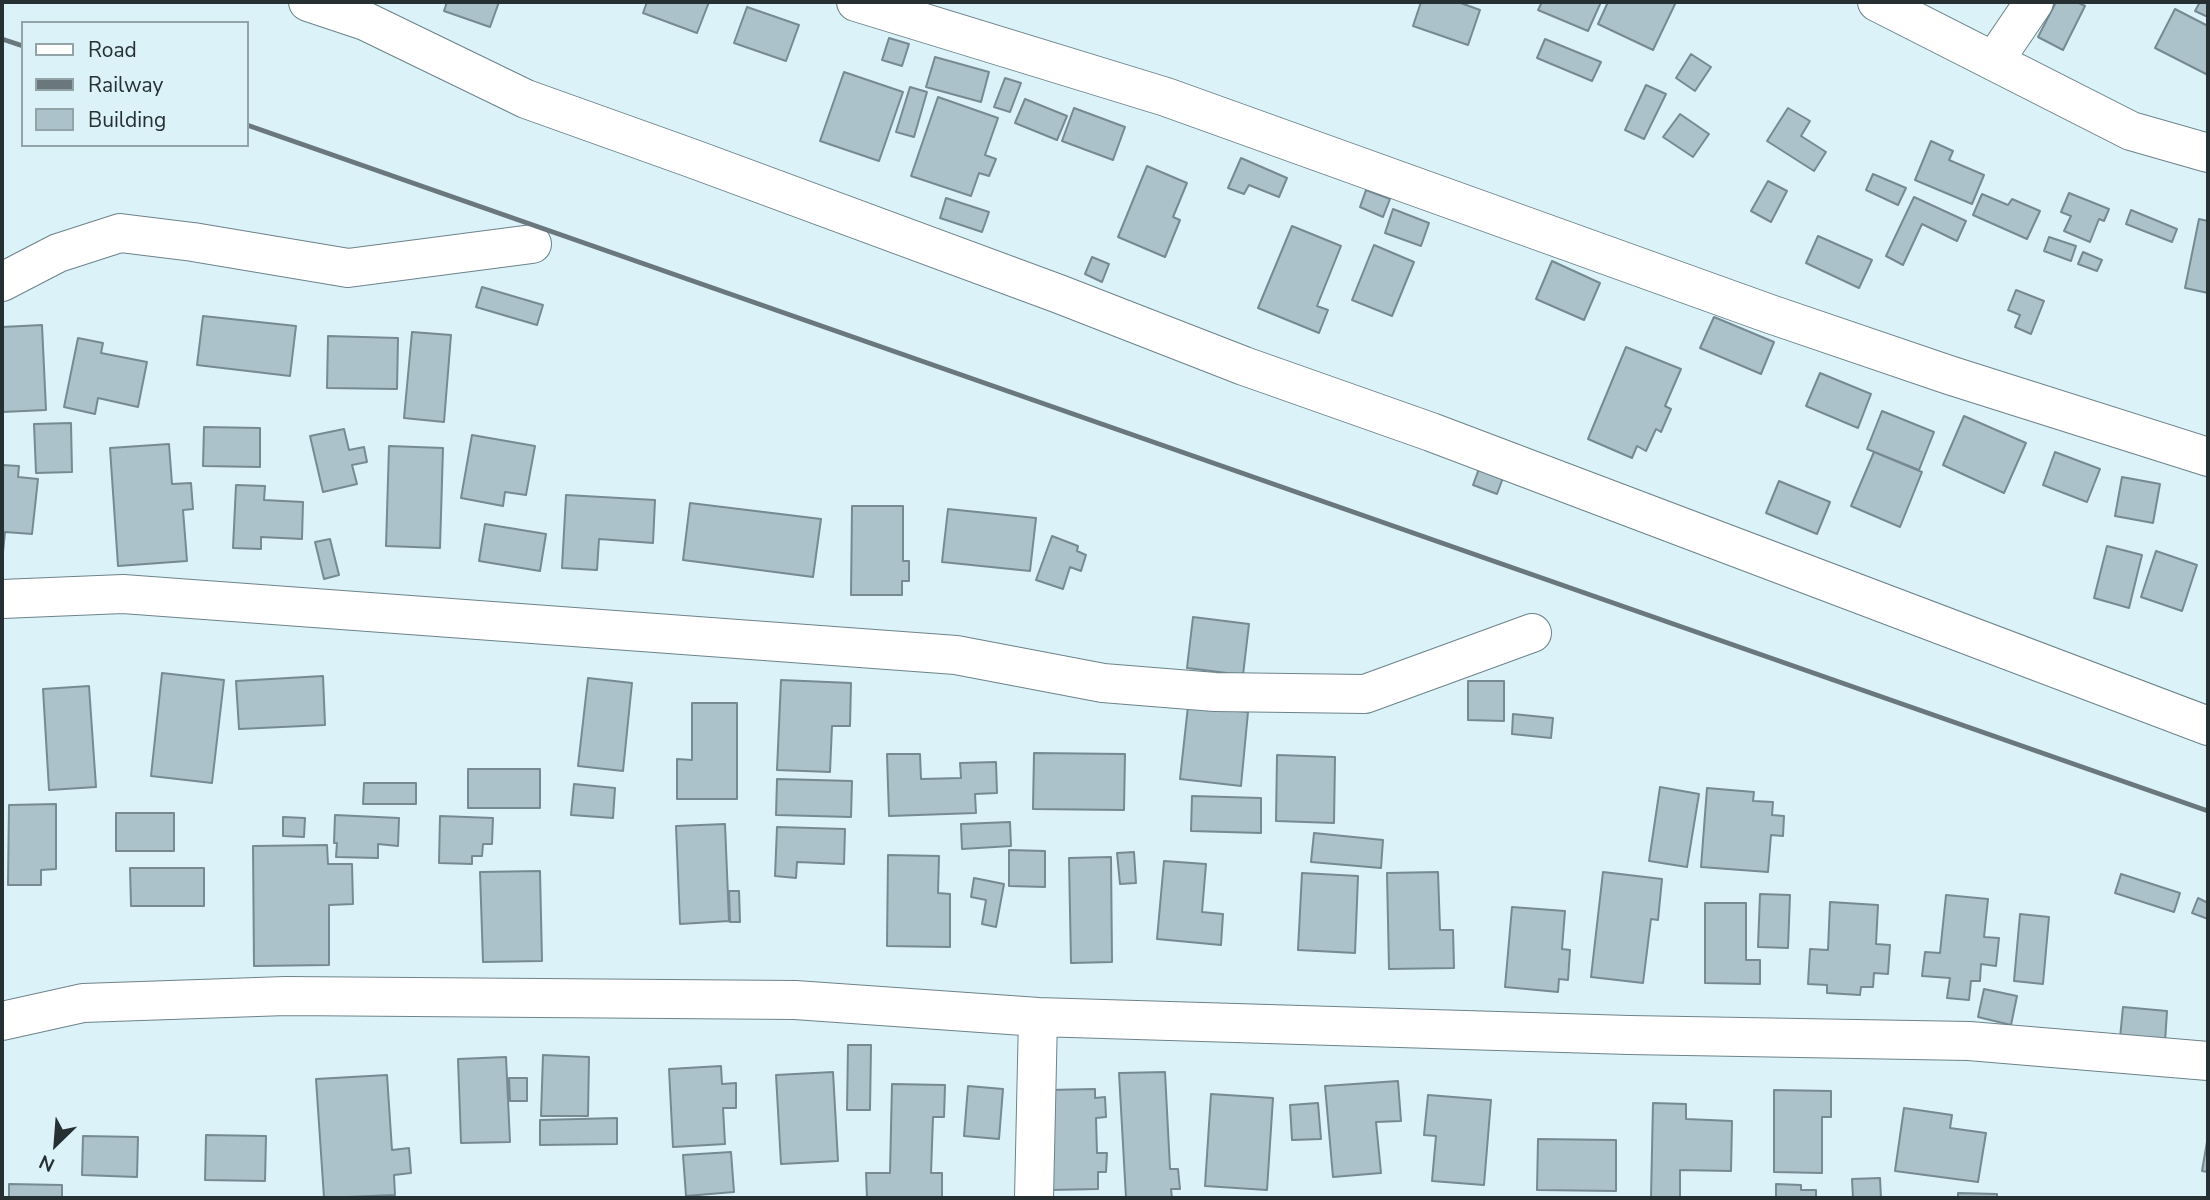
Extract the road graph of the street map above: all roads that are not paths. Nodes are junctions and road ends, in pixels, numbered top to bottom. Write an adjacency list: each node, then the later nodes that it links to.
1 (308, 2): 5 (street)
2 (856, 2): 10 (street)
3 (1877, 2): 6 (street)
4 (2034, 2): 6 (street)
5 (368, 11): 13 (street)
6 (1994, 61): 7 (street)
7 (2208, 153)
8 (532, 244): 9 (street)
9 (2, 282)
10 (2208, 457)
11 (2, 599): 12 (street)
12 (1532, 633)
13 (2208, 726)
14 (1038, 1017): 15 (street); 16 (street); 17 (street)
15 (2, 1021)
16 (2208, 1061)
17 (1034, 1198)

